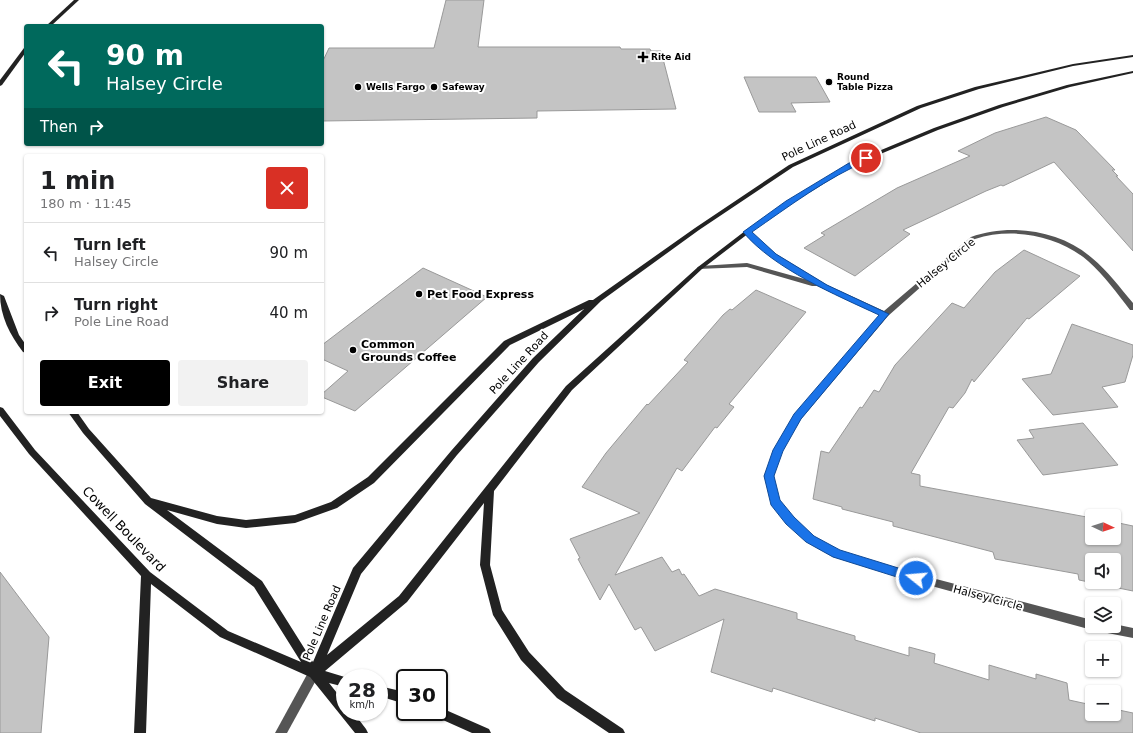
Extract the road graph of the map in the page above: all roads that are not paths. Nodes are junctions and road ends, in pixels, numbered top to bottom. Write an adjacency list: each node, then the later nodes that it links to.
1 (77, 0): 2 (main road)
2 (50, 24)
3 (24, 51): 6 (main road)
4 (1133, 56): 11 (main road, Pole Line Road)
5 (1133, 72): 7 (main road, Pole Line Road)
6 (0, 84)
7 (747, 232): 8 (main road, Pole Line Road); 9 (street)
8 (700, 268): 9 (street); 17 (main road, Pole Line Road)
9 (824, 287): 13 (street)
10 (0, 296): 14 (main road)
11 (598, 299): 18 (main road); 23 (main road, Pole Line Road)
12 (1133, 308): 13 (street, Halsey Circle)
13 (885, 314): 20 (street, Halsey Circle)
14 (24, 347)
15 (0, 410): 19 (main road, Cowell Boulevard)
16 (73, 414): 18 (main road, Cowell Boulevard)
17 (489, 490): 23 (main road, Pole Line Road); 30 (main road)
18 (148, 501): 23 (main road, Cowell Boulevard)
19 (146, 575): 23 (main road, Cowell Boulevard); 26 (main road)
20 (1085, 623)
21 (1121, 631): 22 (street)
22 (1133, 633)
23 (314, 673): 24 (main road, Cowell Boulevard); 27 (street); 28 (main road, Cowell Boulevard)
24 (336, 679)
25 (448, 716): 29 (main road)
26 (140, 733)
27 (282, 733)
28 (362, 733)
29 (485, 733)
30 (619, 733)

